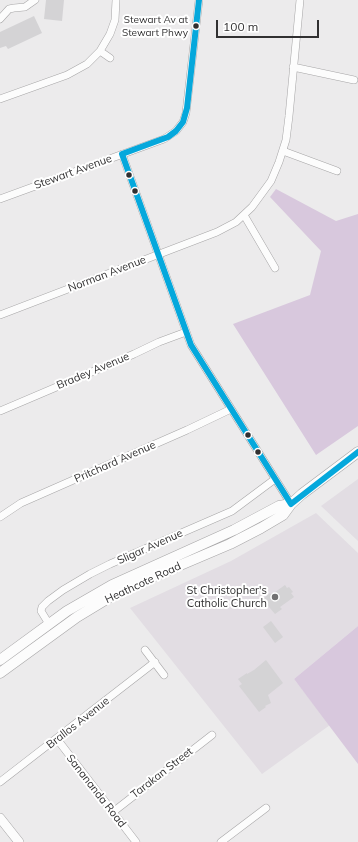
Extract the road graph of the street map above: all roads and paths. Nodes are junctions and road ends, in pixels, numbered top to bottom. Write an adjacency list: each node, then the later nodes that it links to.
1 (35, 0): 5 (street)
2 (116, 0): 6 (street)
3 (199, 0): 12 (street, Stewart Avenue)
4 (300, 0): 8 (street, Norman Avenue)
5 (0, 19)
6 (100, 51): 7 (street); 10 (street)
7 (110, 58)
8 (293, 67): 9 (street); 11 (street, Norman Avenue)
9 (354, 80)
10 (0, 99)
11 (283, 151): 13 (street); 15 (street, Norman Avenue)
12 (122, 154): 14 (street, Stewart Avenue); 16 (street)
13 (337, 172)
14 (0, 199)
15 (244, 215): 16 (street, Norman Avenue); 17 (street)
16 (158, 254): 18 (street, Norman Avenue); 19 (street)
17 (275, 268)
18 (0, 315)
19 (186, 332): 20 (street); 21 (street, Bradey Avenue)
20 (231, 409): 23 (street); 25 (street, Pritchard Avenue)
21 (0, 411)
22 (358, 452): 24 (main road, Heathcote Road)
23 (275, 479): 24 (street); 26 (street, Sligar Avenue)
24 (291, 504): 26 (main road, Heathcote Road); 30 (main road, Heathcote Road)
25 (0, 517)
26 (49, 624): 28 (main road, Heathcote Road)
27 (145, 650): 29 (street)
28 (0, 660)
29 (155, 662): 31 (street); 33 (street, Brallos Avenue)
30 (0, 673)
31 (164, 674)
32 (212, 735): 36 (street, Tarakan Street)
33 (56, 739): 34 (street, Brallos Avenue); 36 (street, Sanananda Road)
34 (0, 782)
35 (266, 808): 40 (street)
36 (113, 812): 39 (street, Sanananda Road)
37 (0, 818): 38 (street)
38 (19, 842)
39 (136, 842)
40 (221, 842)

